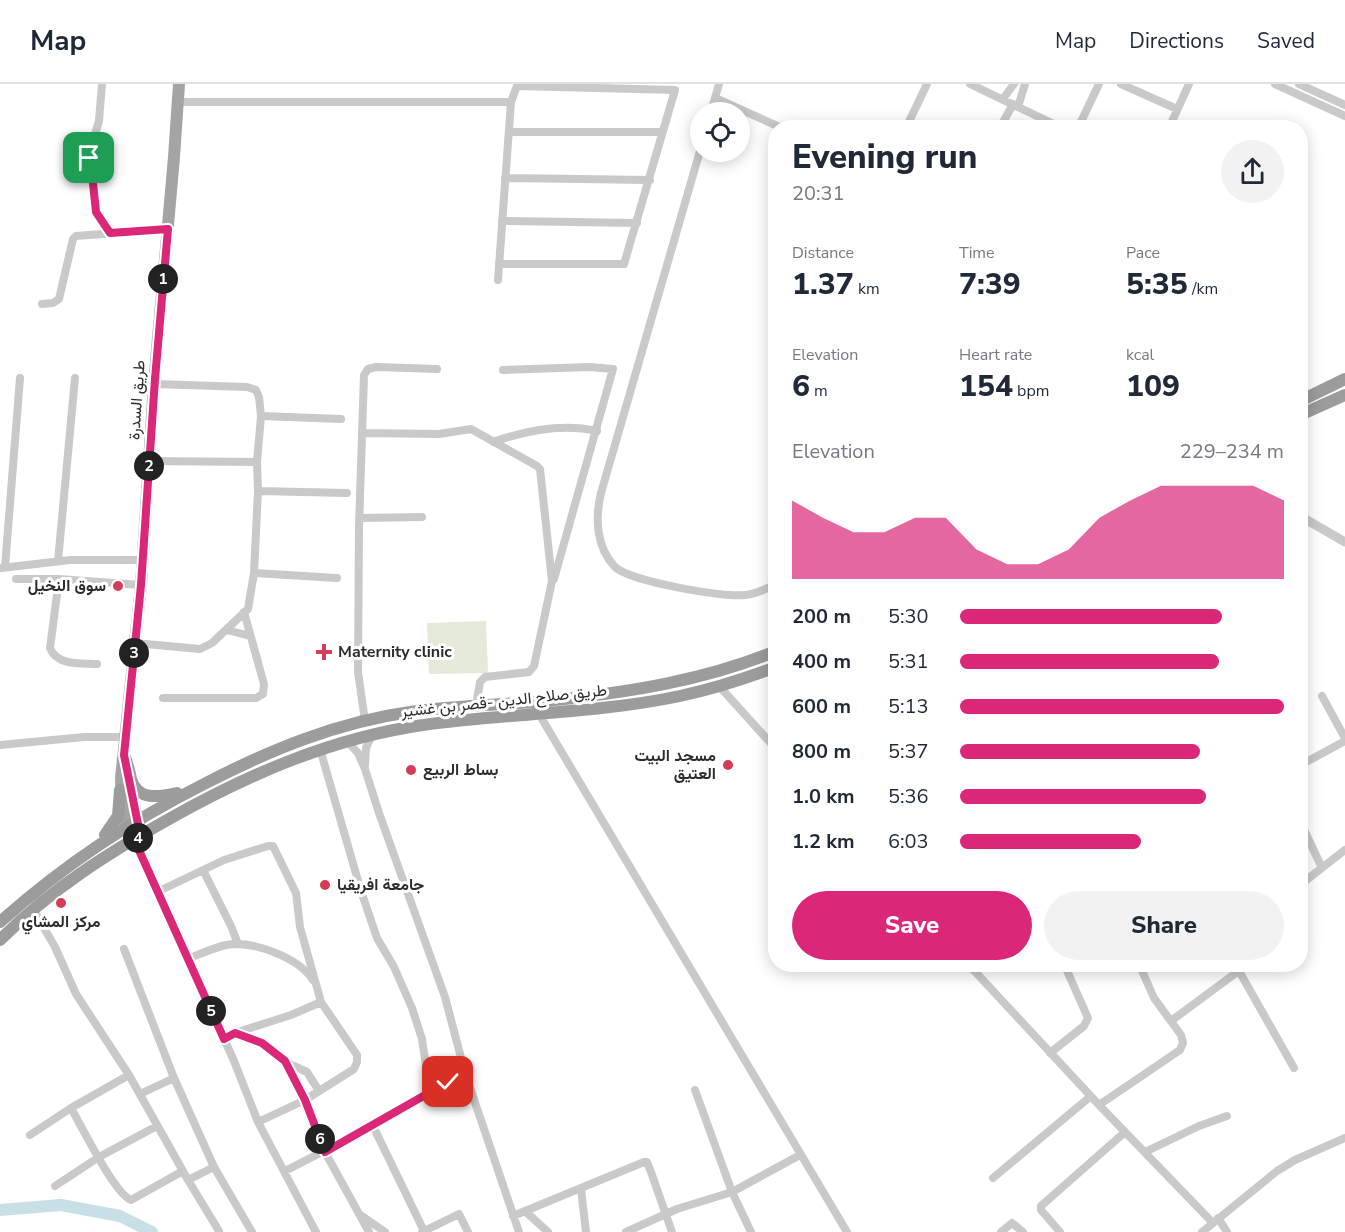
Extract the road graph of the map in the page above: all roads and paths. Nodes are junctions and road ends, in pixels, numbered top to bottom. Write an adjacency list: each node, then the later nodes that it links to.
1 (102, 84): 36 (street)
2 (179, 84): 15 (main road, طريق السدرة)
3 (719, 84): 13 (street)
4 (927, 84): 22 (street)
5 (970, 84): 14 (street)
6 (1014, 84): 14 (street)
7 (1025, 84): 18 (street)
8 (1100, 84): 25 (street)
9 (1121, 84): 20 (street)
10 (1189, 84): 20 (street)
11 (1275, 84): 21 (street)
12 (1299, 84): 19 (street)
13 (715, 98): 17 (street); 27 (street)
14 (1003, 99): 18 (street)
15 (179, 102): 16 (street); 35 (main road, طريق السدرة)
16 (511, 102): 28 (street); 29 (street)
17 (714, 102)
18 (1016, 105): 23 (street); 24 (street)
19 (1345, 105)
20 (1177, 109): 26 (street)
21 (1345, 116)
22 (910, 120)
23 (1006, 120)
24 (1046, 120)
25 (1082, 120)
26 (1172, 120)
27 (768, 122)
28 (509, 132): 29 (street); 31 (street)
29 (662, 132): 32 (street)
30 (697, 162): 71 (street)
31 (505, 177): 32 (street); 33 (street)
32 (650, 180): 34 (street)
33 (502, 221): 34 (street); 37 (street)
34 (637, 223): 37 (street)
35 (168, 229): 36 (street); 45 (main road, طريق السدرة)
36 (110, 233): 39 (street)
37 (499, 264): 38 (street)
38 (498, 280)
39 (42, 304)
40 (436, 369): 52 (street)
41 (503, 370): 51 (street)
42 (20, 378): 64 (street)
43 (75, 378): 63 (street)
44 (1345, 379): 47 (highway)
45 (154, 384): 49 (street); 54 (main road, طريق السدرة)
46 (1345, 395): 48 (highway)
47 (1308, 397)
48 (1308, 411)
49 (261, 416): 50 (street); 55 (street)
50 (341, 419)
51 (597, 431): 53 (street); 70 (street)
52 (363, 433): 53 (street); 59 (street)
53 (493, 442): 70 (street)
54 (149, 461): 55 (street); 62 (main road, طريق السدرة)
55 (257, 462): 56 (street)
56 (258, 491): 57 (street); 65 (street)
57 (347, 493)
58 (422, 517): 59 (street)
59 (359, 518): 84 (street)
60 (1308, 521): 61 (street)
61 (1345, 542)
62 (143, 560): 63 (street); 69 (main road, طريق السدرة)
63 (58, 561): 64 (street)
64 (2, 567)
65 (254, 573): 66 (street); 72 (street)
66 (337, 578)
67 (16, 579): 68 (street)
68 (59, 579): 69 (street); 77 (street)
69 (141, 585): 75 (main road, طريق السدرة)
70 (552, 586): 82 (street)
71 (768, 588)
72 (244, 612): 73 (street); 74 (street)
73 (227, 630): 74 (street); 75 (street)
74 (250, 636): 81 (street)
75 (135, 643): 86 (main road, طريق السدرة)
76 (768, 654): 82 (highway)
77 (97, 664)
78 (768, 670): 79 (highway, طريق صلاح الدين -قصر بن غشير)
79 (720, 687): 83 (highway, طريق صلاح الدين -قصر بن غشير); 87 (street)
80 (1322, 696): 88 (street)
81 (163, 698)
82 (476, 706): 84 (highway)
83 (539, 714): 85 (highway, طريق صلاح الدين -قصر بن غشير); 145 (street)
84 (365, 721): 96 (highway)
85 (372, 735): 89 (highway, طريق صلاح الدين -قصر بن غشير); 94 (street)
86 (126, 736): 90 (street); 92 (main road, طريق السدرة)
87 (768, 740)
88 (1345, 740): 93 (street)
89 (347, 741): 91 (highway, طريق صلاح الدين -قصر بن غشير); 94 (street)
90 (0, 745)
91 (320, 749): 98 (highway, طريق صلاح الدين -قصر بن غشير); 130 (street)
92 (124, 755): 95 (main road, طريق السدرة); 96 (highway); 97 (main road)
93 (1308, 761)
94 (365, 769): 125 (street)
95 (120, 790): 97 (main road, طريق السدرة); 100 (highway)
96 (190, 791): 97 (highway)
97 (131, 823): 98 (main road); 100 (highway)
98 (136, 841): 105 (street); 106 (highway, طريق صلاح الدين -قصر بن غشير)
99 (1308, 842): 102 (street)
100 (92, 849): 107 (highway)
101 (1345, 850): 102 (street)
102 (1323, 868): 104 (street)
103 (203, 870): 105 (street); 109 (street); 117 (street)
104 (1308, 879)
105 (157, 892): 111 (street)
106 (33, 909): 108 (highway, طريق صلاح الدين -قصر بن غشير); 126 (street)
107 (0, 922)
108 (0, 940)
109 (238, 944): 111 (street); 117 (street)
110 (124, 950): 127 (street)
111 (187, 959): 121 (street)
112 (977, 972): 122 (street)
113 (1068, 972): 122 (street)
114 (1142, 972): 119 (street)
115 (1238, 972): 119 (street)
116 (1240, 972): 124 (street)
117 (314, 980): 118 (street)
118 (321, 1002): 120 (street); 129 (street)
119 (1171, 1021): 134 (street)
120 (235, 1033): 121 (street); 123 (street)
121 (224, 1039): 137 (street)
122 (1050, 1053): 132 (street)
123 (285, 1061): 129 (street); 133 (street)
124 (1294, 1068)
125 (465, 1072): 130 (street); 158 (street)
126 (129, 1075): 131 (street); 135 (street)
127 (174, 1078): 131 (street); 147 (street)
128 (695, 1090): 154 (street)
129 (319, 1091): 133 (street)
130 (430, 1093): 139 (street)
131 (140, 1094): 138 (street)
132 (1091, 1096): 134 (street); 150 (street)
133 (305, 1100): 137 (street); 143 (street)
134 (1099, 1105): 140 (street)
135 (71, 1108): 141 (street); 146 (street)
136 (1227, 1116): 144 (street)
137 (258, 1122): 149 (street)
138 (157, 1126): 146 (street); 148 (street)
139 (373, 1126): 143 (street); 161 (street)
140 (1125, 1132): 144 (street); 176 (street)
141 (30, 1135)
142 (1345, 1138): 159 (street)
143 (325, 1152): 149 (street); 156 (street)
144 (1144, 1152): 159 (street)
145 (800, 1155): 154 (street); 173 (street)
146 (99, 1156): 148 (street); 152 (street)
147 (214, 1167): 151 (street); 162 (street)
148 (183, 1171): 151 (street)
149 (285, 1171): 163 (street)
150 (993, 1178)
151 (188, 1180): 160 (street)
152 (55, 1186)
153 (581, 1189): 155 (street); 157 (street); 169 (street)
154 (732, 1192): 157 (street); 172 (street)
155 (526, 1212): 158 (street); 168 (street)
156 (358, 1213): 164 (street); 165 (street)
157 (665, 1214): 170 (street); 171 (street)
158 (513, 1216): 167 (street)
159 (1215, 1220): 177 (street); 178 (street)
160 (219, 1231)
161 (423, 1231): 166 (street)
162 (252, 1232)
163 (316, 1232)
164 (369, 1232)
165 (385, 1232)
166 (468, 1232)
167 (519, 1232)
168 (548, 1232)
169 (586, 1232)
170 (626, 1232)
171 (672, 1232)
172 (751, 1232)
173 (847, 1232)
174 (1001, 1232): 175 (street)
175 (1023, 1232)
176 (1060, 1232)
177 (1202, 1232)
178 (1227, 1232)

